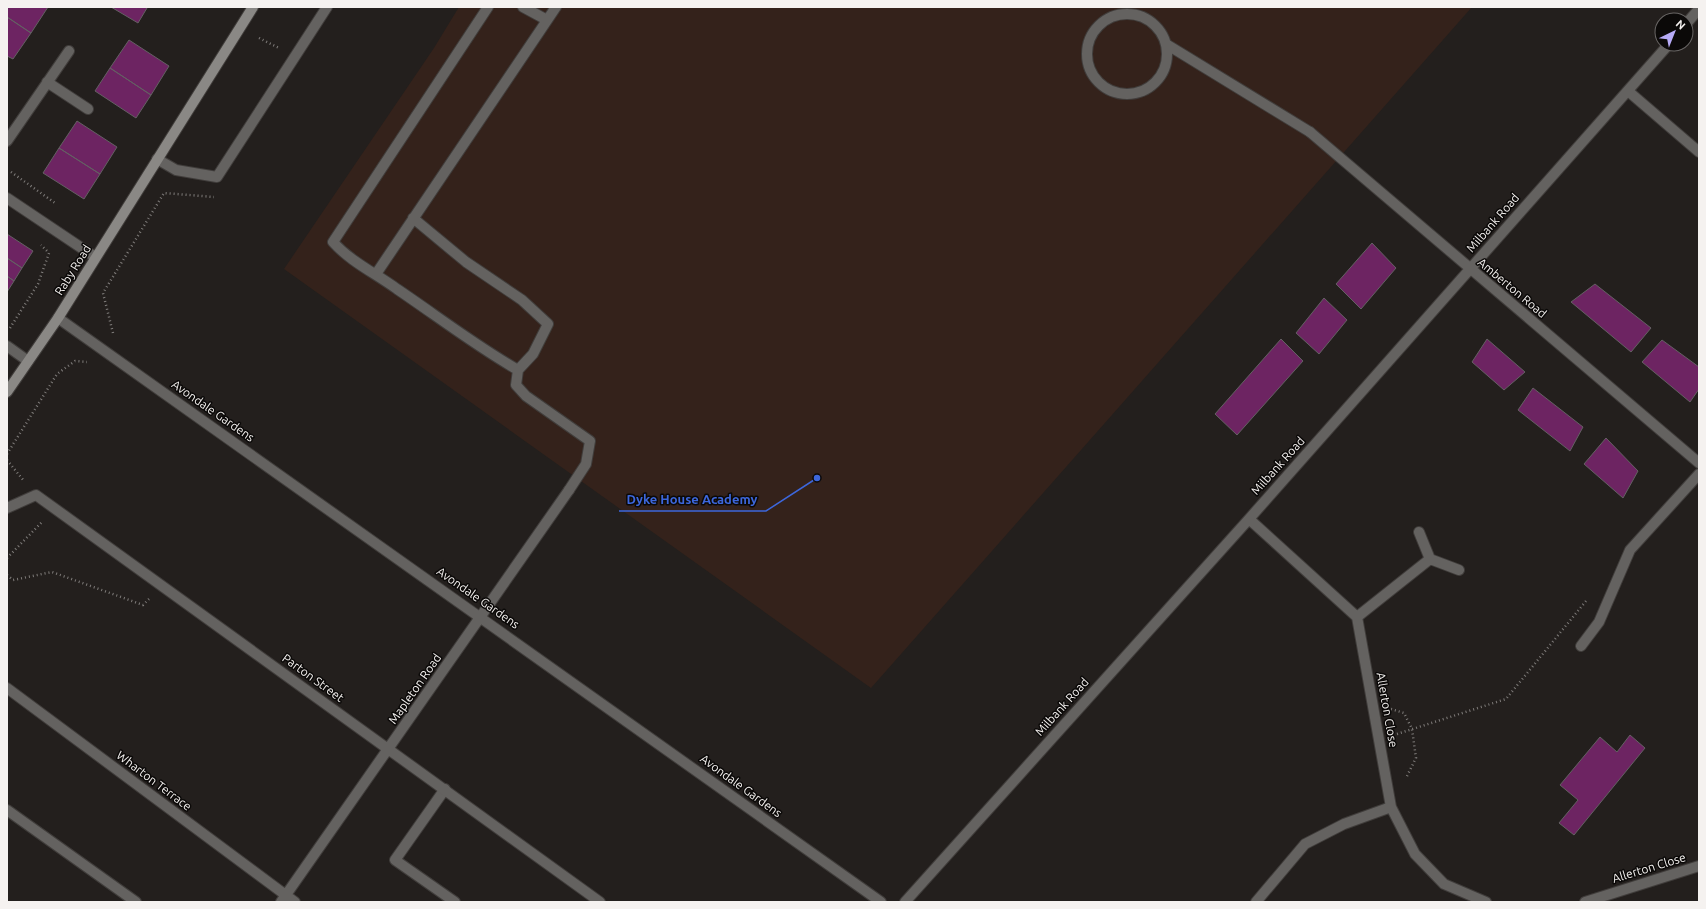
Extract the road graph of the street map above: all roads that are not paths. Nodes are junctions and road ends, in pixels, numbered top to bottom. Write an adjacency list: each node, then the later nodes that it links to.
1 (253, 7): 15 (street, Raby Road)
2 (327, 7): 15 (street)
3 (488, 7): 20 (street)
4 (523, 7): 6 (street)
5 (556, 7): 6 (street)
6 (547, 20): 17 (street)
7 (1166, 44): 7 (street); 19 (street, Amberton Road)
8 (69, 51): 10 (street)
9 (1662, 52): 11 (street, Milbank Road)
10 (47, 82): 12 (street); 13 (street)
11 (1628, 90): 14 (street); 19 (street, Milbank Road)
12 (88, 109)
13 (7, 141)
14 (1699, 152)
15 (157, 159): 18 (street, Raby Road)
16 (7, 198): 18 (street)
17 (413, 218): 20 (street); 24 (street)
18 (95, 257): 21 (street, Raby Road)
19 (1470, 270): 26 (street, Amberton Road); 29 (street, Milbank Road)
20 (376, 274): 24 (street)
21 (58, 318): 23 (street, Raby Road); 33 (street, Avondale Gardens)
22 (7, 346): 23 (street)
23 (28, 361): 25 (street, Raby Road)
24 (518, 370): 33 (street, Mapleton Road)
25 (7, 392)
26 (1699, 463)
27 (1699, 474): 35 (street)
28 (7, 508): 37 (street, Parton Street)
29 (1249, 519): 34 (street); 48 (street, Milbank Road)
30 (1419, 532): 31 (street)
31 (1430, 559): 32 (street); 34 (street)
32 (1460, 570)
33 (481, 616): 37 (street, Mapleton Road); 47 (street, Avondale Gardens)
34 (1357, 617): 39 (street, Allerton Close)
35 (1581, 646)
36 (7, 688): 42 (street, Wharton Terrace)
37 (389, 748): 38 (street, Parton Street); 42 (street, Mapleton Road)
38 (445, 789): 45 (street); 46 (street, Parton Street)
39 (1391, 807): 49 (street); 50 (street, Allerton Close)
40 (7, 810): 43 (street)
41 (1699, 866): 51 (street, Allerton Close)
42 (283, 899): 44 (street, Wharton Terrace)
43 (136, 902)
44 (295, 902)
45 (455, 902)
46 (600, 902)
47 (881, 902)
48 (905, 902)
49 (1256, 902)
50 (1486, 902)
51 (1585, 902)

